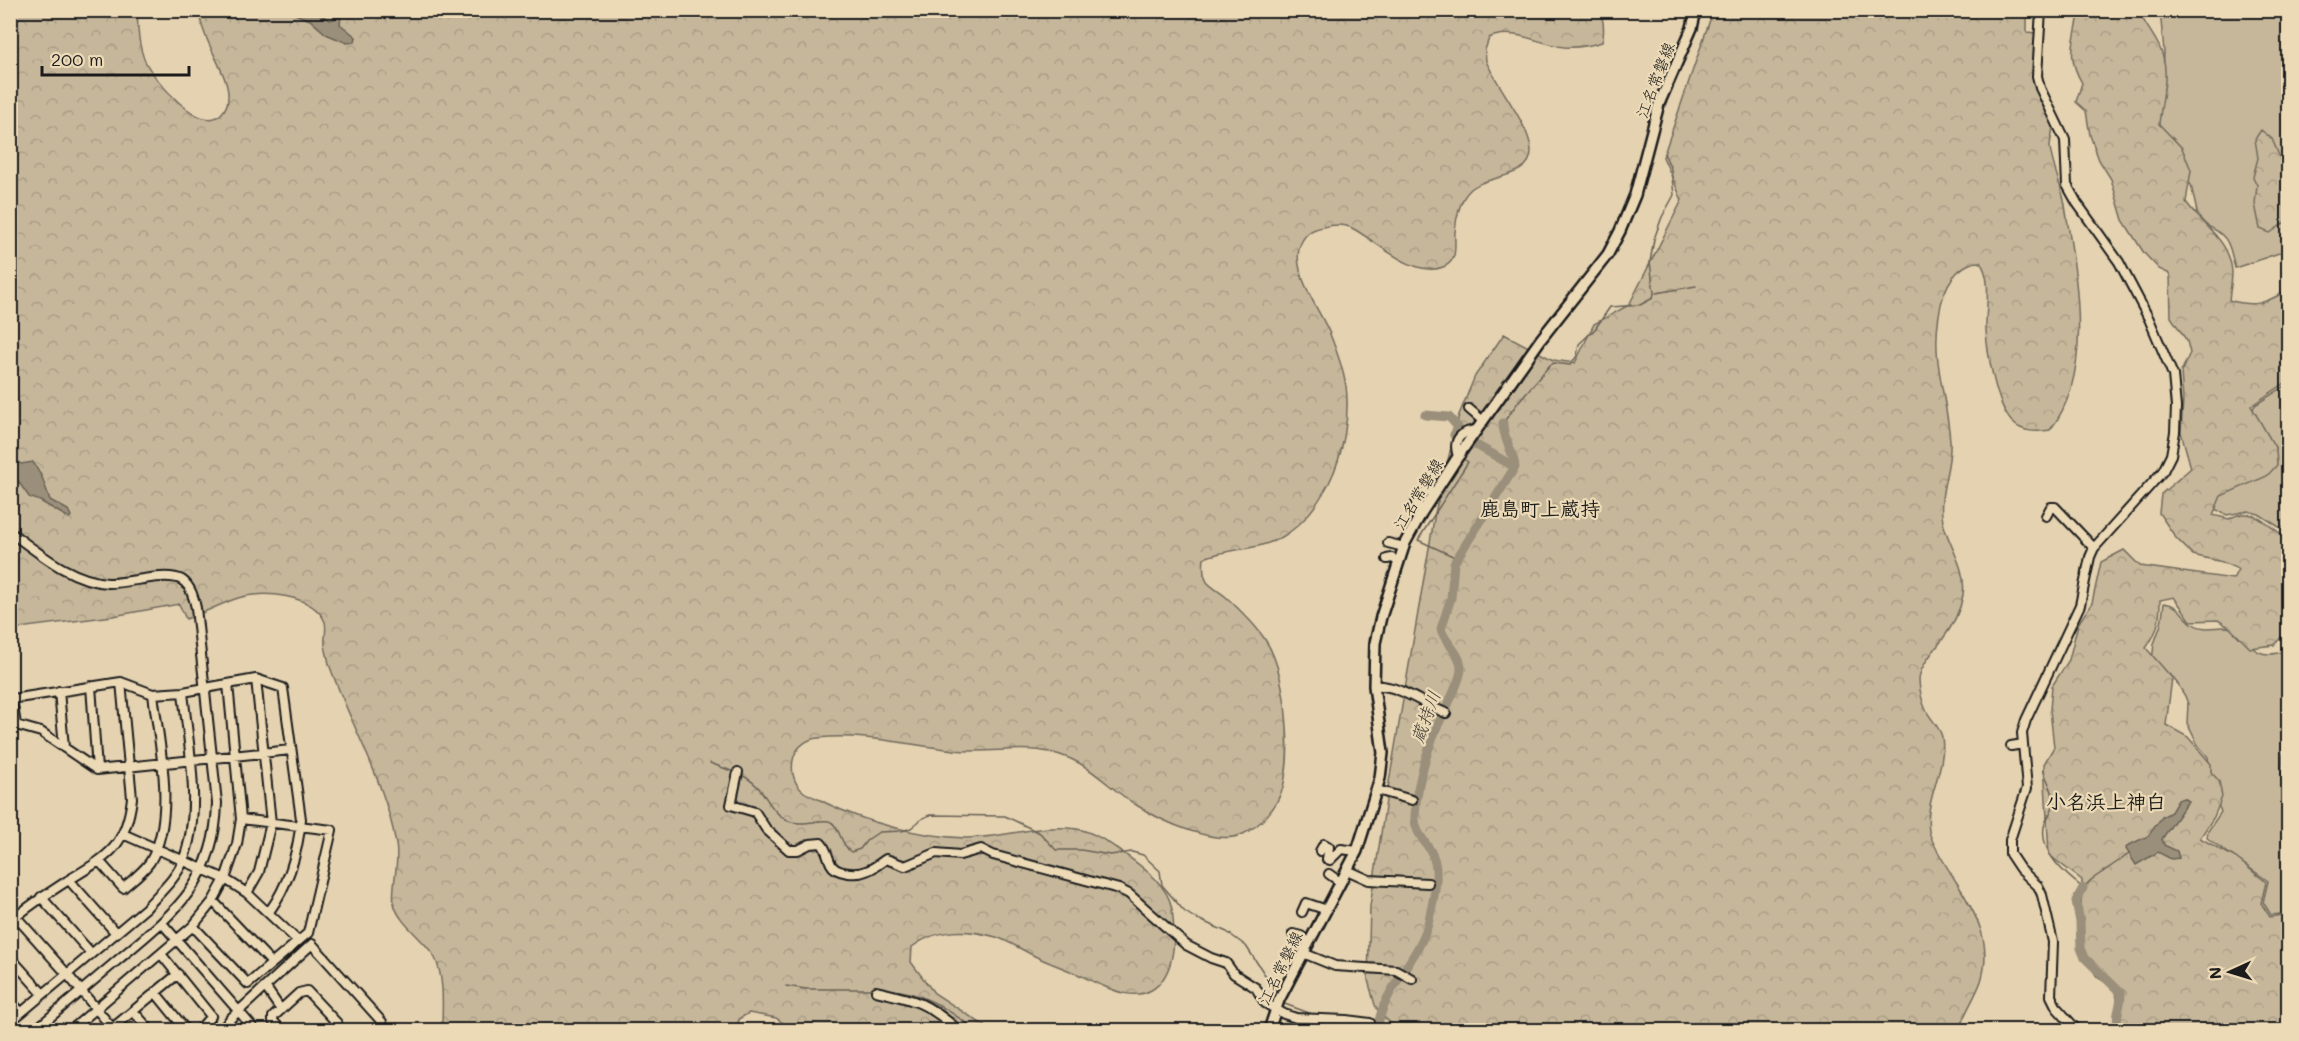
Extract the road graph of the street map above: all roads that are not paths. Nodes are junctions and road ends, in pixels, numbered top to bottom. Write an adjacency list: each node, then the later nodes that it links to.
1 (1696, 10): 4 (main road, 江名常磐線)
2 (2041, 10): 11 (street)
3 (1469, 409): 4 (street)
4 (1484, 421): 5 (main road, 江名常磐線)
5 (1477, 430): 6 (main road, 江名常磐線); 6 (street)
6 (1459, 456): 10 (main road, 江名常磐線)
7 (2046, 516): 11 (street)
8 (10, 532): 19 (street)
9 (1388, 543): 10 (street)
10 (1404, 547): 13 (main road, 江名常磐線)
11 (2094, 548): 24 (street)
12 (1387, 559): 13 (street)
13 (1398, 561): 18 (main road, 江名常磐線)
14 (256, 679): 16 (street); 27 (street); 28 (street)
15 (121, 682): 17 (street); 22 (street); 33 (street)
16 (228, 684): 19 (street); 29 (street)
17 (91, 686): 20 (street); 34 (street)
18 (1374, 686): 23 (street); 36 (main road, 江名常磐線)
19 (205, 687): 21 (street); 30 (street)
20 (59, 691): 26 (street); 26 (street)
21 (183, 692): 22 (street); 31 (street)
22 (153, 694): 32 (street)
23 (1446, 713)
24 (2022, 744): 25 (street); 103 (street)
25 (2011, 746)
26 (64, 747): 34 (street)
27 (291, 750): 28 (street); 40 (street)
28 (263, 753): 29 (street); 39 (street)
29 (236, 756): 30 (street); 38 (street)
30 (212, 759): 31 (street); 47 (street)
31 (190, 761): 32 (street); 45 (street)
32 (161, 763): 33 (street); 42 (street)
33 (129, 767): 34 (street); 41 (street)
34 (97, 770)
35 (738, 772): 82 (street)
36 (1377, 790): 37 (street); 44 (main road, 江名常磐線)
37 (1412, 800)
38 (241, 819): 39 (street); 50 (street)
39 (272, 823): 40 (street); 54 (street)
40 (300, 826): 58 (street); 66 (street)
41 (123, 834): 42 (street); 46 (street)
42 (156, 848): 45 (street); 46 (street)
43 (1320, 851): 44 (street)
44 (1357, 851): 48 (main road, 江名常磐線)
45 (183, 860): 47 (street); 63 (street)
46 (100, 862): 51 (street)
47 (202, 870): 50 (street); 61 (street)
48 (1347, 870): 52 (main road, 江名常磐線); 53 (street)
49 (1329, 874): 52 (street)
50 (225, 879): 54 (street); 56 (street)
51 (69, 880): 55 (street); 63 (street)
52 (1340, 882): 57 (main road, 江名常磐線)
53 (1428, 883)
54 (247, 893): 58 (street)
55 (41, 897): 60 (street); 68 (street)
56 (213, 901): 62 (street); 72 (street)
57 (1327, 910): 59 (street); 67 (main road, 江名常磐線)
58 (269, 912): 66 (street)
59 (1302, 912)
60 (14, 913): 73 (street)
61 (162, 923): 65 (street); 77 (street)
62 (193, 926): 65 (street); 72 (street)
63 (115, 932): 68 (street)
64 (1293, 934): 67 (street)
65 (178, 940): 70 (street); 87 (street)
66 (298, 941): 72 (street)
67 (1308, 944): 69 (main road, 江名常磐線)
68 (91, 953): 73 (street)
69 (1303, 953): 75 (street); 82 (main road, 江名常磐線)
70 (161, 954): 74 (street); 83 (street)
71 (10, 957): 80 (street)
72 (272, 963)
73 (67, 974): 77 (street); 80 (street)
74 (178, 974): 79 (street); 95 (street)
75 (1412, 979)
76 (266, 988): 84 (street); 87 (street); 100 (street)
77 (80, 991): 83 (street); 90 (street)
78 (876, 991): 101 (street)
79 (155, 992): 85 (street); 94 (street)
80 (43, 994): 86 (street)
81 (10, 1000): 86 (street)
82 (1278, 1001): 89 (street); 102 (main road, 江名常磐線)
83 (96, 1008): 91 (street); 92 (street)
84 (281, 1010): 98 (street); 99 (street)
85 (133, 1011): 92 (street); 93 (street)
86 (21, 1012): 88 (street)
87 (239, 1012): 96 (street); 97 (street)
88 (10, 1022)
89 (1370, 1023)
90 (35, 1030)
91 (71, 1030)
92 (112, 1030)
93 (150, 1030)
94 (186, 1030)
95 (199, 1030)
96 (222, 1030)
97 (255, 1030)
98 (281, 1030)
99 (339, 1030)
100 (380, 1030)
101 (958, 1030)
102 (1269, 1030)
103 (2077, 1030)

